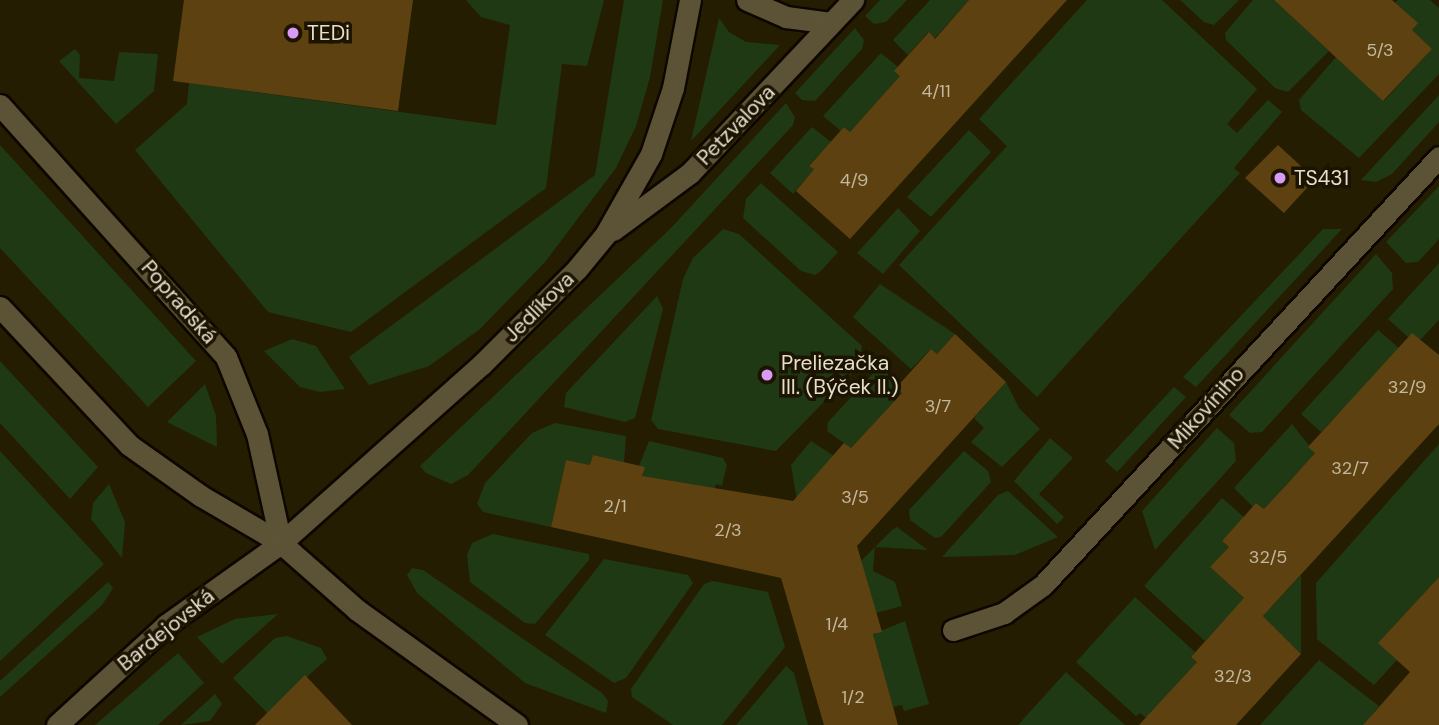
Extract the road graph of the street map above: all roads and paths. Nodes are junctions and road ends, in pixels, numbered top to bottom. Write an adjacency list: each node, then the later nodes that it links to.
1 (690, 0): 7 (street, Jedlíkova)
2 (747, 0): 4 (street)
3 (853, 0): 4 (street, Petzvalova)
4 (831, 23): 7 (street, Petzvalova)
5 (0, 105): 9 (street, Popradská)
6 (1439, 157): 10 (street, Mikovíniho)
7 (605, 235): 9 (street, Jedlíkova)
8 (0, 307): 9 (street)
9 (281, 543): 11 (street, Bardejovská); 12 (street)
10 (953, 630)
11 (57, 725)
12 (517, 725)

